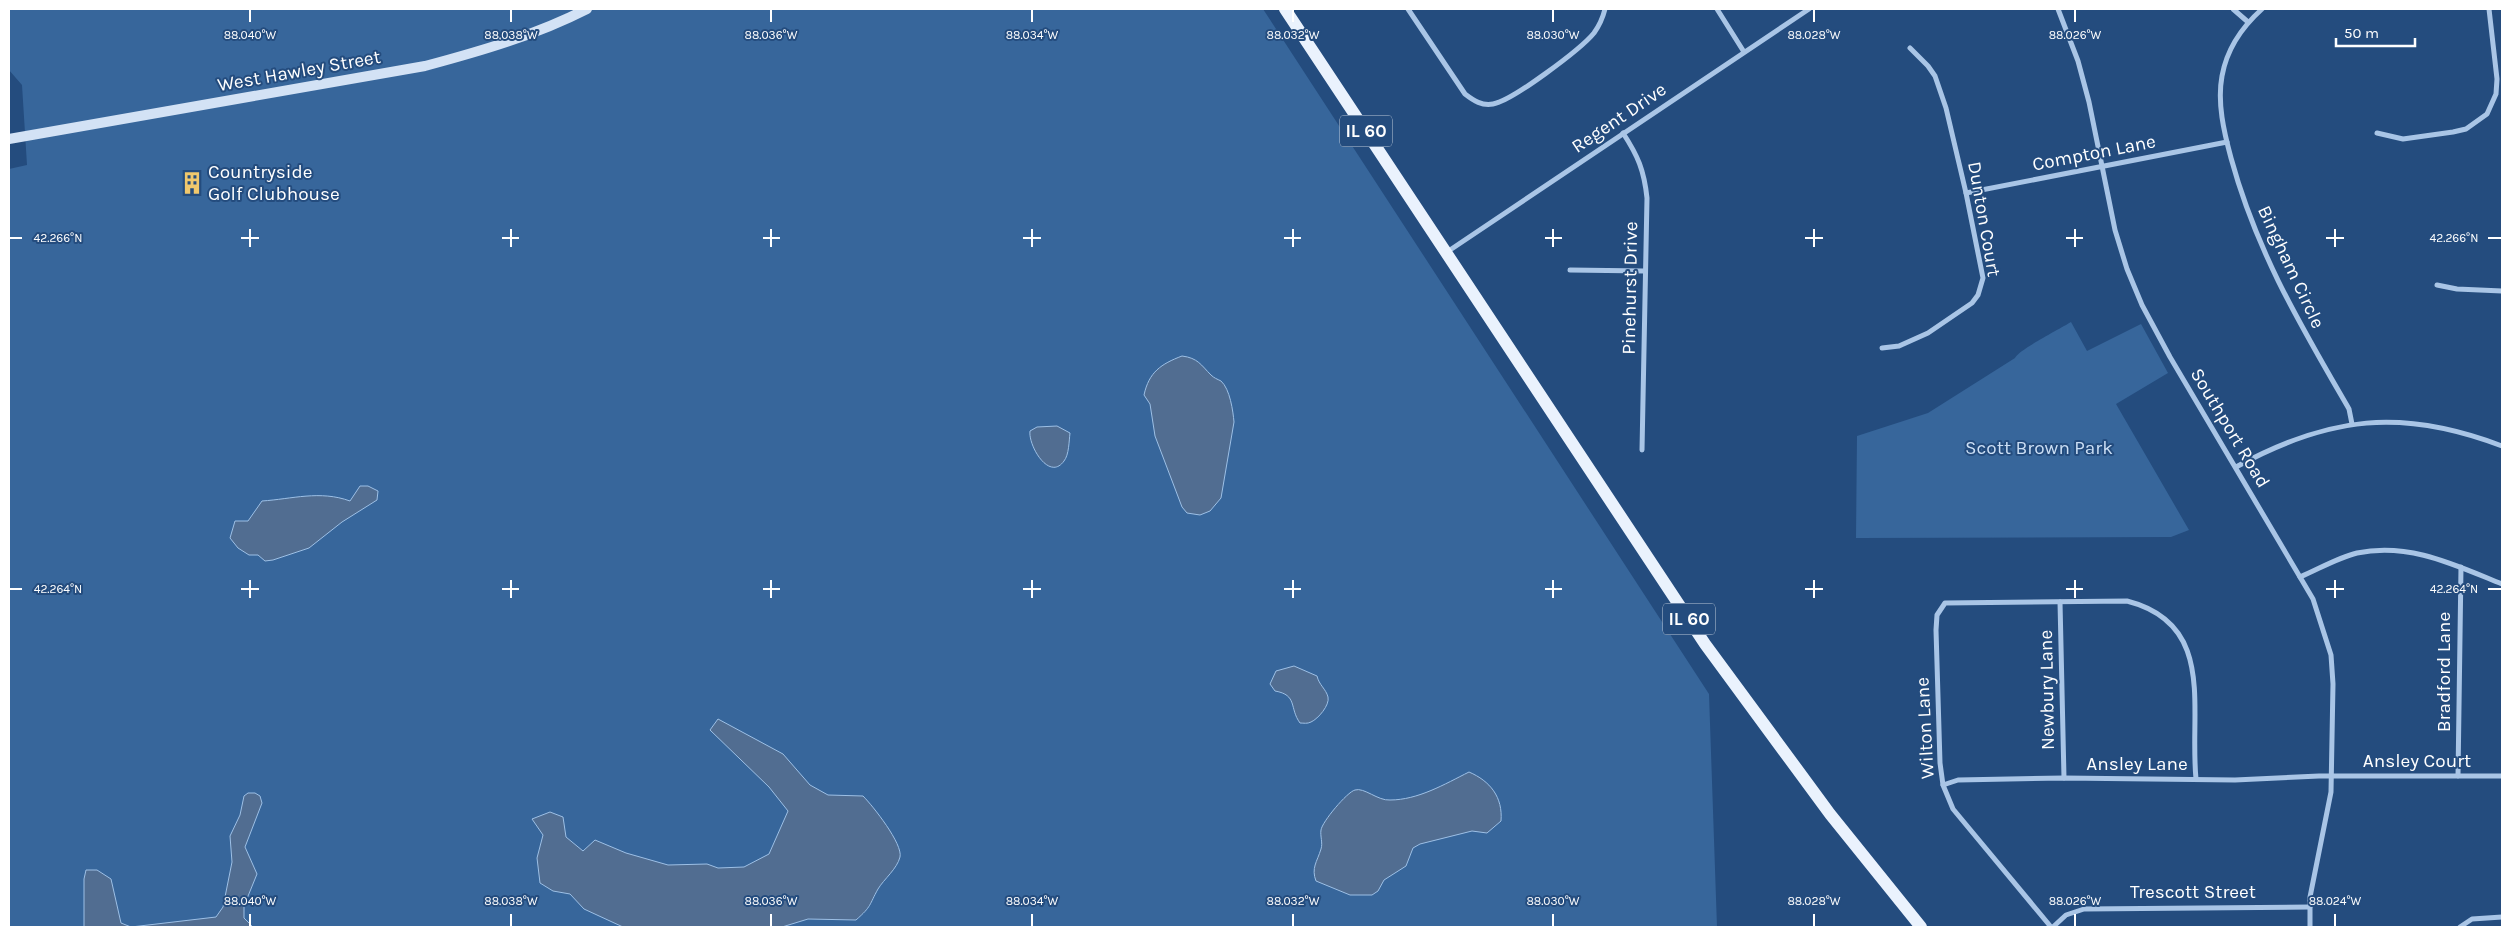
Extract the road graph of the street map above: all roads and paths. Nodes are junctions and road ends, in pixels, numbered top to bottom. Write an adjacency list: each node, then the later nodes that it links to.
1 (587, 9): 16 (street, West Hawley Street)
2 (1285, 9): 20 (main road, IL 60)
3 (1408, 9): 4 (street)
4 (1606, 9)
5 (1717, 9): 13 (street)
6 (1809, 9): 13 (street, Regent Drive)
7 (2058, 9): 18 (street, Southport Road)
8 (2233, 9): 11 (street)
9 (2262, 9): 11 (street, Bingham Circle)
10 (2489, 9): 15 (street)
11 (2248, 22): 17 (street, Bingham Circle)
12 (1910, 48): 19 (street, Dunton Court)
13 (1744, 52): 14 (street, Regent Drive)
14 (1623, 133): 20 (street, Regent Drive); 22 (street, Pinehurst Drive)
15 (2377, 133)
16 (9, 139)
17 (2227, 142): 18 (street, Compton Lane); 26 (street, Bingham Circle)
18 (2102, 167): 19 (street, Compton Lane); 29 (street, Southport Road)
19 (1966, 193): 25 (street, Dunton Court)
20 (1446, 253): 42 (main road, IL 60)
21 (1570, 270): 22 (street)
22 (1644, 271): 28 (street, Pinehurst Drive)
23 (2437, 285): 24 (street)
24 (2502, 291)
25 (1882, 348)
26 (2352, 424): 27 (street); 29 (street)
27 (2502, 446)
28 (1642, 450)
29 (2236, 467): 31 (street, Southport Road)
30 (2461, 567): 31 (street); 32 (street); 35 (street, Bradford Lane)
31 (2300, 577): 34 (street, Southport Road)
32 (2502, 584)
33 (2060, 602): 37 (street, Newbury Lane); 38 (street); 39 (street, Wilton Lane)
34 (2333, 776): 35 (street, Ansley Court); 38 (street, Ansley Lane); 40 (street, Southport Road)
35 (2458, 776): 36 (street, Ansley Court)
36 (2502, 776)
37 (2064, 778): 38 (street, Ansley Lane); 39 (street, Ansley Lane)
38 (2196, 779)
39 (1943, 785): 43 (street, Wilton Lane)
40 (2310, 907): 43 (street, Trescott Street); 44 (street, Southport Road)
41 (2502, 917): 45 (street)
42 (1922, 927)
43 (2052, 927)
44 (2310, 927)
45 (2460, 927)

